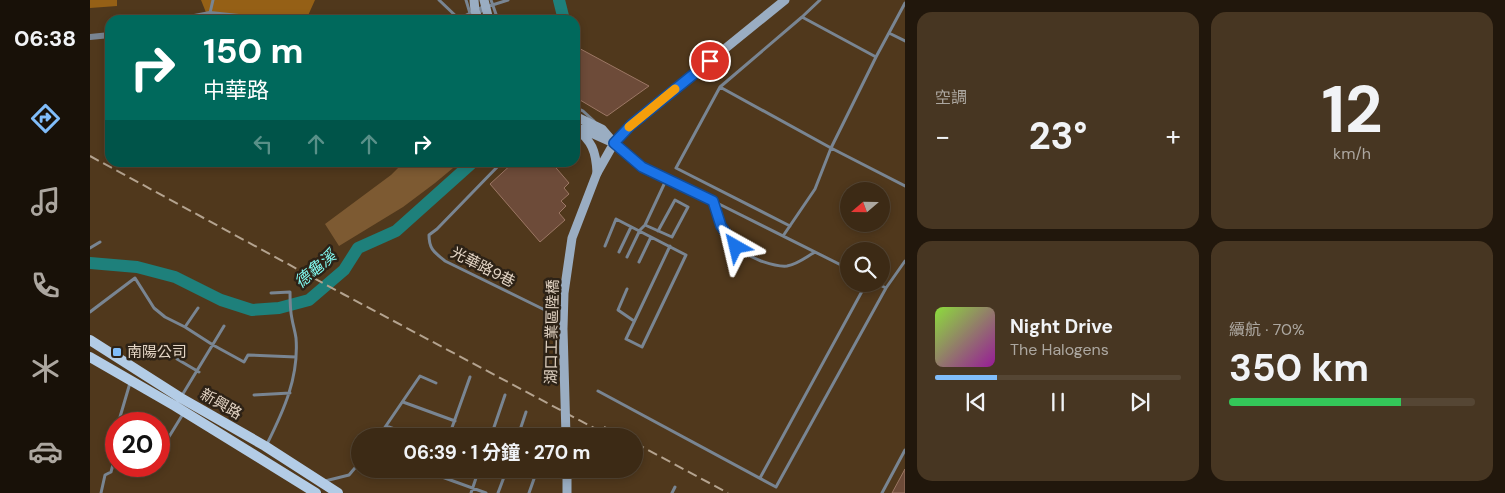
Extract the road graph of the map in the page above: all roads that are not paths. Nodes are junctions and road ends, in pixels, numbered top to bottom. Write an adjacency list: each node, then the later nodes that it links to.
1 (213, 0): 10 (lane)
2 (439, 0): 13 (lane)
3 (466, 0): 14 (lane)
4 (474, 0): 15 (street)
5 (508, 0): 8 (lane)
6 (785, 0): 30 (street, 湖口工業區陸橋)
7 (820, 0): 18 (lane)
8 (488, 3): 16 (street); 17 (lane)
9 (905, 3): 19 (lane)
10 (210, 14): 11 (street); 12 (street)
11 (205, 15)
12 (220, 15)
13 (455, 15)
14 (473, 15)
15 (474, 15)
16 (476, 15)
17 (495, 15)
18 (802, 17): 23 (lane); 24 (lane)
19 (889, 33): 22 (lane); 23 (lane)
20 (105, 36): 21 (street)
21 (90, 37)
22 (905, 41)
23 (876, 57): 31 (lane)
24 (720, 87): 31 (lane); 39 (lane)
25 (580, 109): 27 (lane)
26 (580, 118): 27 (street)
27 (602, 128): 30 (street)
28 (580, 129): 30 (street)
29 (580, 132): 33 (street)
30 (614, 143): 33 (street, 湖口工業區陸橋); 34 (lane)
31 (831, 148): 35 (lane); 39 (lane)
32 (497, 167): 61 (lane, 光華路9巷)
33 (597, 173): 89 (street, 湖口工業區陸橋, bridge)
34 (667, 178): 36 (lane); 37 (lane)
35 (905, 186)
36 (713, 201): 42 (lane); 49 (lane)
37 (646, 225): 40 (lane); 41 (lane)
38 (631, 226): 40 (lane); 45 (lane); 48 (lane)
39 (790, 226): 42 (lane)
40 (640, 230): 43 (lane); 50 (lane)
41 (658, 230): 41 (lane)
42 (783, 236): 49 (lane)
43 (651, 237): 46 (lane); 52 (lane)
44 (100, 242): 47 (lane)
45 (605, 246)
46 (670, 246): 62 (lane); 62 (lane)
47 (90, 248)
48 (619, 252)
49 (815, 252): 53 (lane)
50 (627, 257)
51 (905, 261): 54 (lane)
52 (639, 262)
53 (840, 264)
54 (890, 282)
55 (627, 289): 62 (lane)
56 (862, 292): 100 (lane)
57 (884, 292): 100 (lane)
58 (271, 293): 68 (lane)
59 (198, 308): 64 (lane)
60 (90, 312): 64 (lane)
61 (551, 314)
62 (634, 321)
63 (224, 326): 66 (lane)
64 (185, 327): 66 (lane)
65 (90, 340): 78 (main road, 新興路)
66 (212, 346): 68 (lane); 70 (lane)
67 (90, 357): 72 (main road, 新興路)
68 (296, 357): 75 (lane)
69 (177, 359): 70 (lane)
70 (198, 372): 78 (lane)
71 (470, 377): 83 (lane)
72 (131, 381): 78 (main road, 新興路); 80 (lane)
73 (436, 383): 79 (lane)
74 (598, 391): 100 (lane)
75 (290, 393): 76 (lane); 91 (lane)
76 (254, 395)
77 (505, 395): 87 (lane)
78 (178, 402): 81 (main road, 新興路); 91 (main road, 新興路)
79 (403, 402): 83 (lane); 84 (lane)
80 (122, 412)
81 (185, 412): 90 (lane); 104 (main road, 新興路)
82 (526, 412): 88 (lane)
83 (455, 421): 86 (lane)
84 (386, 426): 85 (lane)
85 (392, 428)
86 (452, 428)
87 (494, 428)
88 (521, 428)
89 (566, 428)
90 (170, 436)
91 (265, 446): 101 (main road, 新興路)
92 (905, 450): 113 (lane)
93 (351, 473): 101 (lane)
94 (105, 475): 105 (lane)
95 (444, 478): 103 (lane)
96 (476, 478): 103 (lane)
97 (503, 478): 109 (lane)
98 (534, 478): 110 (lane)
99 (567, 478): 111 (street)
100 (760, 478)
101 (320, 482): 104 (lane); 106 (main road, 新興路)
102 (675, 487): 112 (lane)
103 (472, 488): 107 (lane); 108 (lane)
104 (313, 492)
105 (101, 493)
106 (338, 493)
107 (470, 493)
108 (486, 493)
109 (498, 493)
110 (529, 493)
111 (567, 493)
112 (672, 493)
113 (882, 493)

